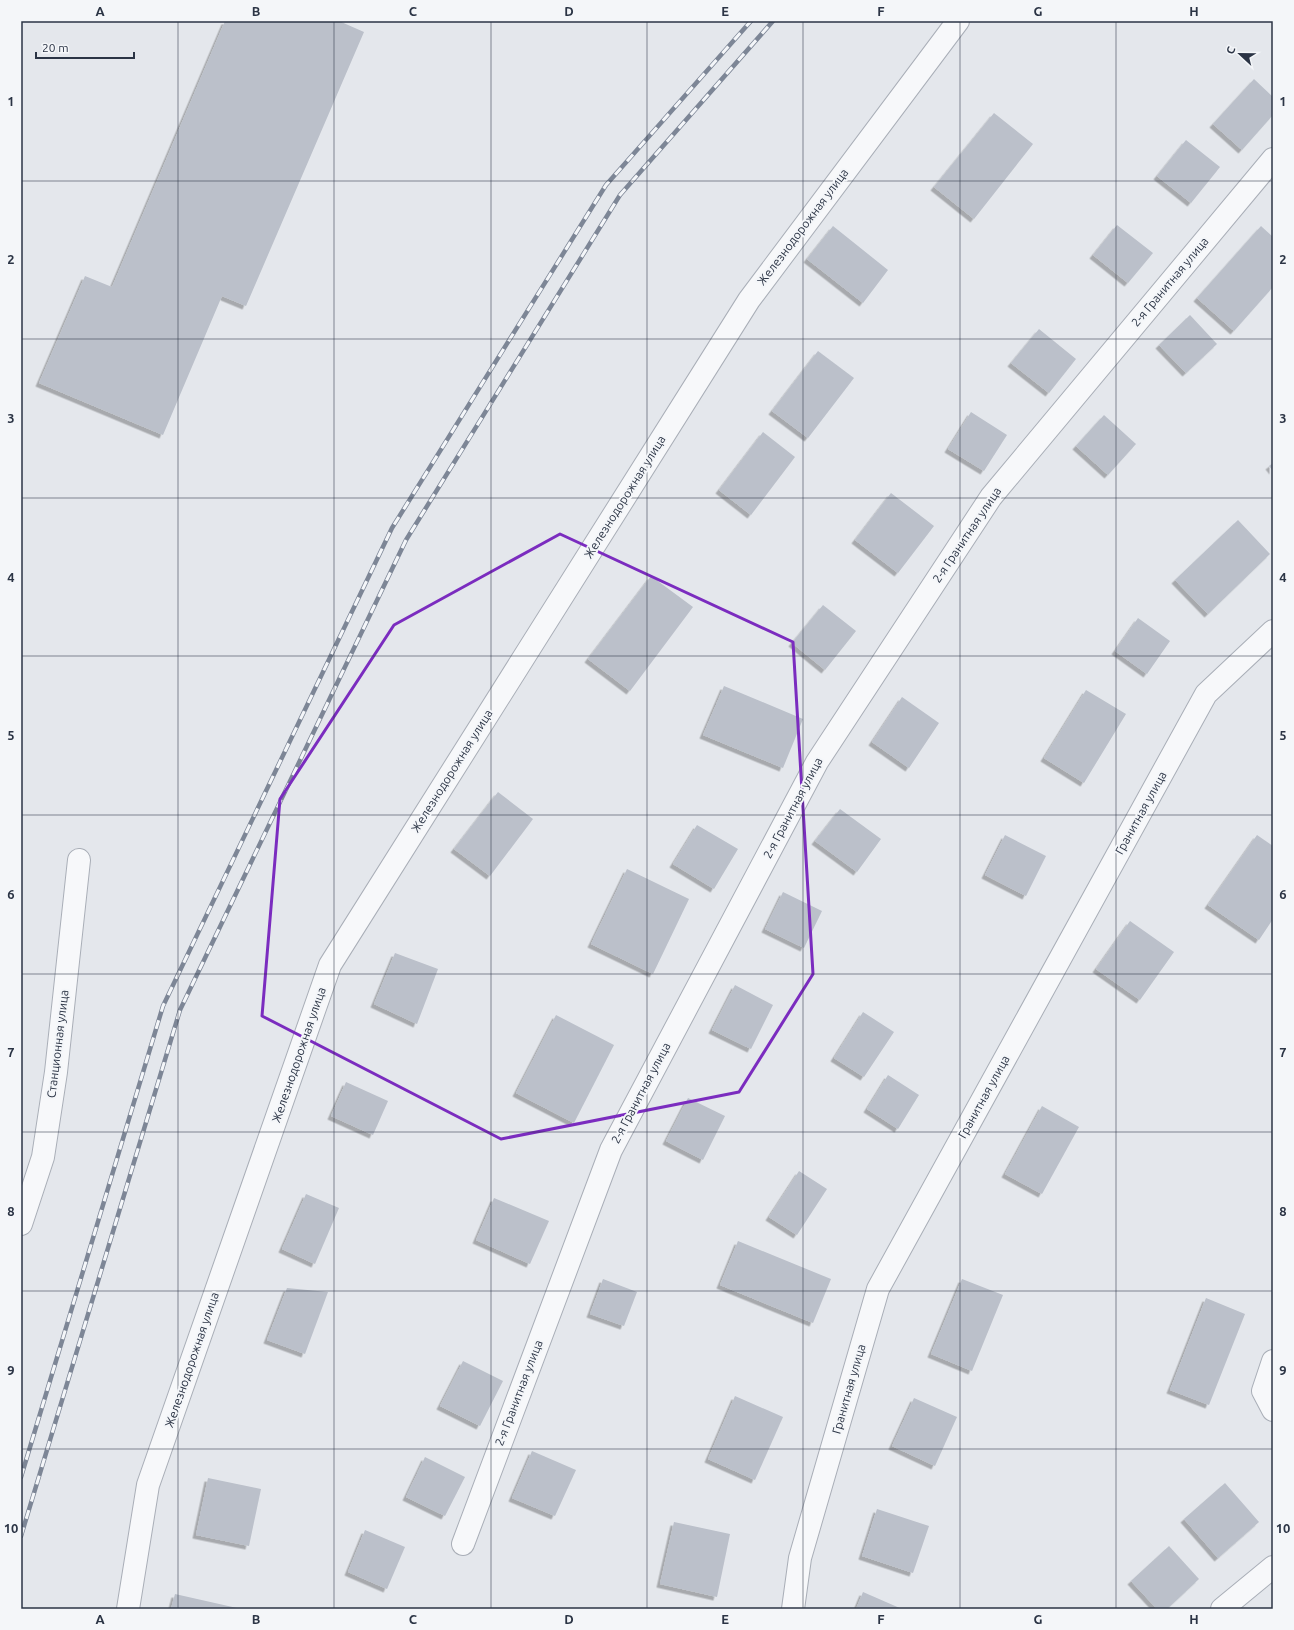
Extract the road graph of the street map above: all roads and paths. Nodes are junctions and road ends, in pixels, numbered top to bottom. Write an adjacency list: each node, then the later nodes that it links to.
1 (958, 21): 10 (street, Железнодорожная улица)
2 (1273, 159): 8 (street, 2-я Гранитная улица)
3 (1273, 632): 11 (street, Гранитная улица)
4 (79, 860): 5 (street, Станционная улица)
5 (21, 1224)
6 (1273, 1360): 7 (street)
7 (1273, 1410)
8 (463, 1544)
9 (1273, 1567): 12 (street)
10 (128, 1609)
11 (793, 1609)
12 (1222, 1609)

